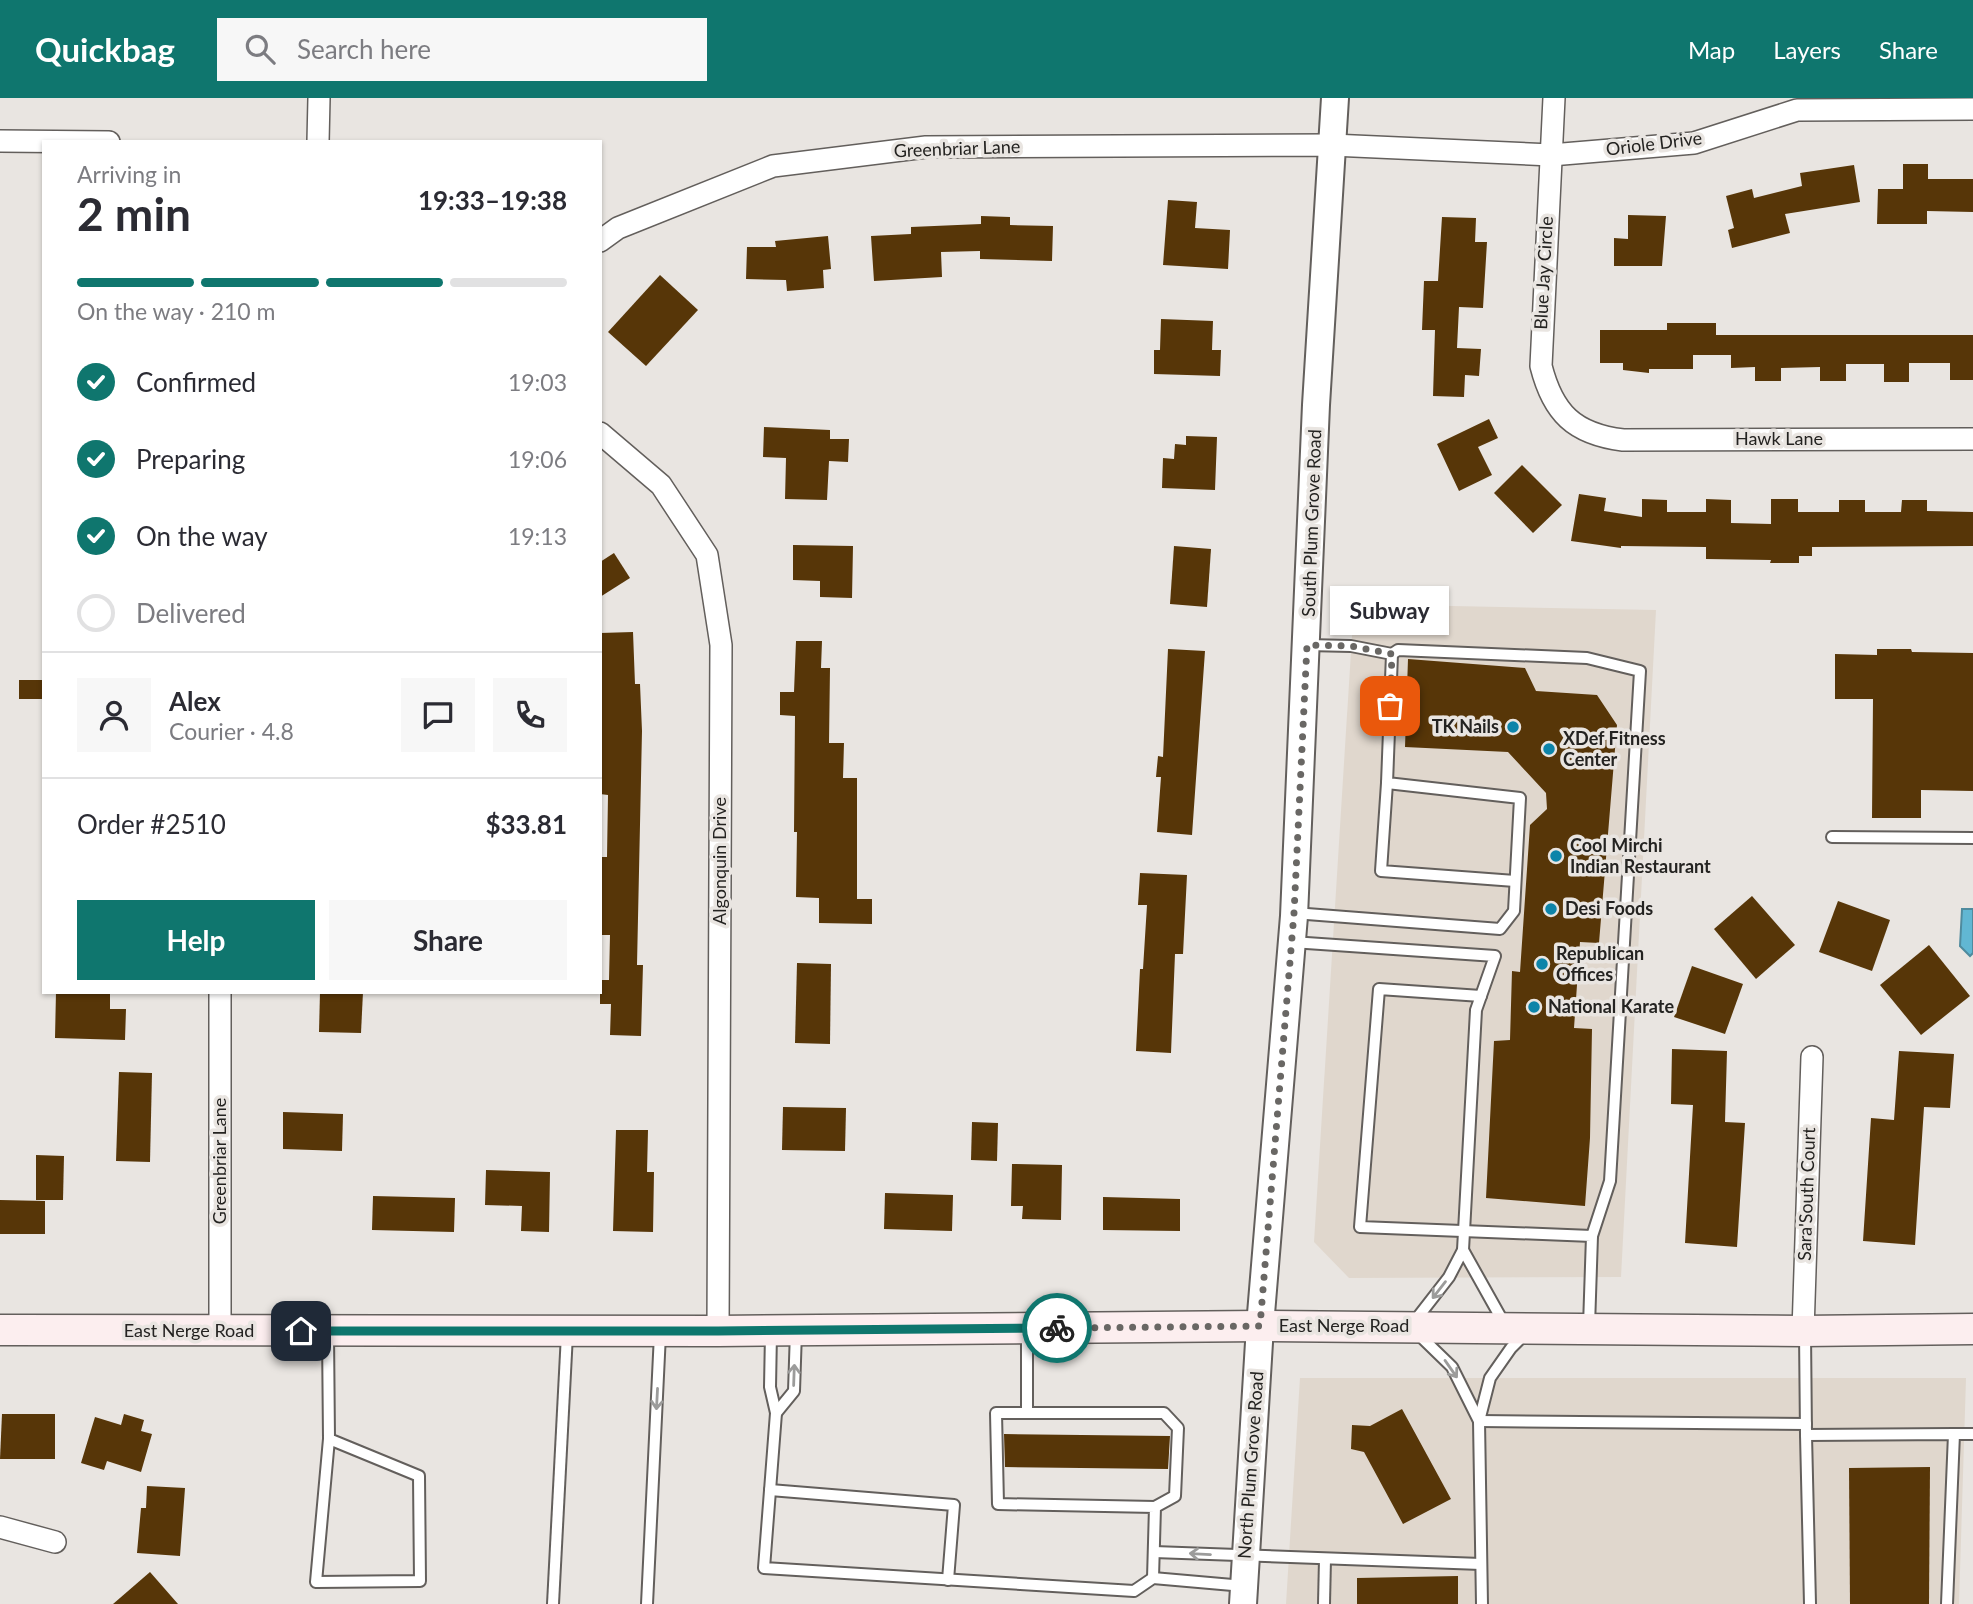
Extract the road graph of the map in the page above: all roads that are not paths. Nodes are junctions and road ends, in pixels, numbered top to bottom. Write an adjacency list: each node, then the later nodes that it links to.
1 (319, 98): 5 (street)
2 (1335, 98): 8 (street, South Plum Grove Road)
3 (1554, 98): 9 (street, Blue Jay Circle)
4 (1973, 109): 9 (street, Oriole Drive)
5 (318, 140)
6 (0, 141): 7 (street)
7 (42, 141)
8 (1332, 145): 9 (street, Oriole Drive); 10 (street, Greenbriar Lane); 14 (street, South Plum Grove Road)
9 (1550, 155): 11 (street, Blue Jay Circle)
10 (602, 240)
11 (1586, 432): 13 (street, Hawk Lane)
12 (602, 435): 39 (street, Algonquin Drive)
13 (1973, 439)
14 (1307, 645): 15 (lane); 20 (street, South Plum Grove Road)
15 (1392, 654): 16 (lane); 26 (lane)
16 (1387, 783): 19 (lane); 19 (lane)
17 (1832, 837): 18 (lane)
18 (1973, 838)
19 (1515, 881): 20 (lane)
20 (1294, 913): 21 (street, South Plum Grove Road)
21 (1292, 942): 23 (lane); 28 (street, South Plum Grove Road)
22 (220, 994): 35 (street, Greenbriar Lane)
23 (1481, 996): 25 (lane); 25 (lane)
24 (1812, 1057): 41 (street, Sara'South Court)
25 (1464, 1232): 26 (lane); 27 (lane)
26 (1592, 1236): 32 (lane)
27 (1463, 1250): 29 (lane, one-way to 29); 31 (lane)
28 (1260, 1326): 29 (main road, East Nerge Road); 30 (main road, East Nerge Road); 54 (street, North Plum Grove Road)
29 (1410, 1327): 31 (main road, East Nerge Road); 44 (lane, one-way to 44)
30 (1027, 1328): 40 (main road, East Nerge Road); 43 (lane)
31 (1518, 1328): 32 (main road, East Nerge Road); 44 (lane)
32 (1589, 1329): 41 (main road, East Nerge Road)
33 (1973, 1329): 41 (main road, East Nerge Road)
34 (0, 1331): 35 (main road, East Nerge Road)
35 (220, 1331): 36 (main road, East Nerge Road)
36 (328, 1331): 37 (main road, East Nerge Road); 48 (lane)
37 (567, 1331): 38 (main road, East Nerge Road); 60 (lane)
38 (660, 1331): 39 (main road, East Nerge Road); 61 (lane, one-way to 61)
39 (718, 1331): 40 (main road, East Nerge Road)
40 (784, 1331): 42 (lane); 42 (lane, one-way to 40)
41 (1804, 1331): 45 (lane)
42 (776, 1413): 49 (lane)
43 (1027, 1413): 50 (lane); 50 (lane)
44 (1479, 1422): 45 (lane); 56 (lane)
45 (1806, 1429): 46 (lane); 64 (lane)
46 (1954, 1434): 47 (lane); 65 (lane)
47 (1973, 1434)
48 (329, 1439): 48 (lane)
49 (770, 1490): 58 (lane); 58 (lane)
50 (1155, 1507): 53 (lane)
51 (0, 1527): 52 (street)
52 (55, 1542)
53 (1154, 1552): 54 (lane, one-way to 53); 57 (lane)
54 (1245, 1557): 55 (lane); 59 (street, North Plum Grove Road)
55 (1325, 1559): 56 (lane); 62 (lane)
56 (1481, 1564): 63 (lane)
57 (1153, 1578): 58 (lane); 59 (lane)
58 (948, 1580)
59 (1243, 1595)
60 (553, 1604)
61 (647, 1604)
62 (1324, 1604)
63 (1482, 1604)
64 (1810, 1604)
65 (1947, 1604)

